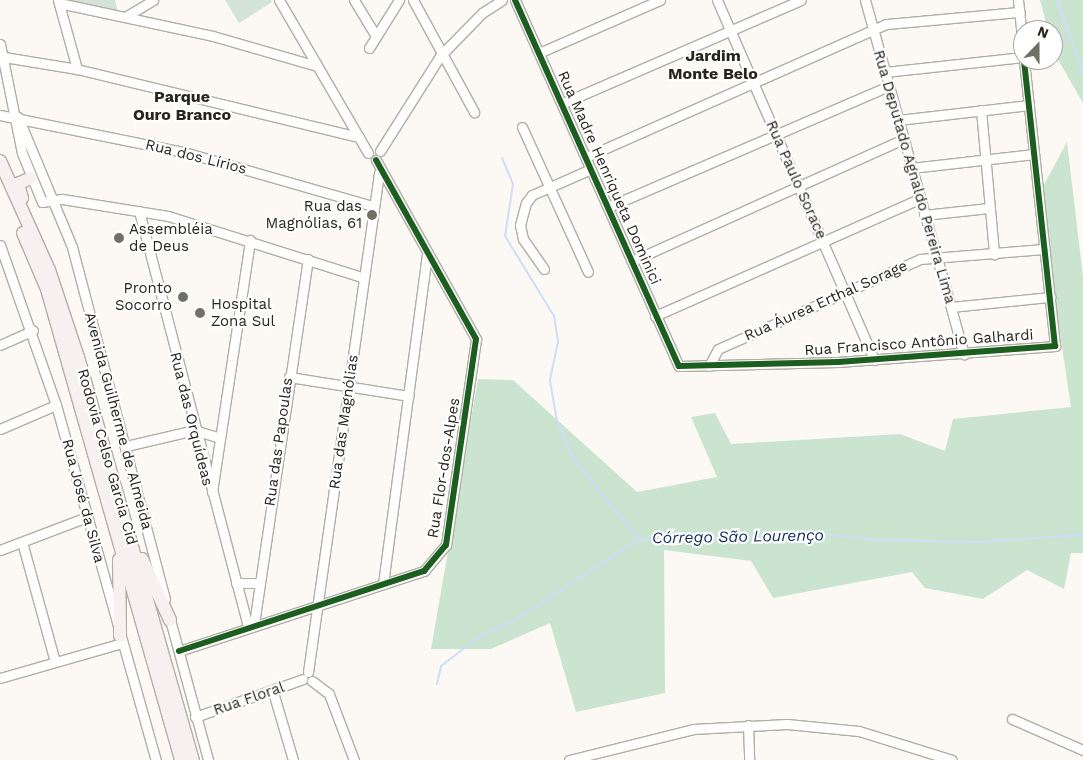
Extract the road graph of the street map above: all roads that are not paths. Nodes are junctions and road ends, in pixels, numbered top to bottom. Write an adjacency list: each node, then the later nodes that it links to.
1 (153, 0): 15 (street)
2 (279, 0): 26 (street)
3 (354, 0): 19 (street)
4 (399, 0): 19 (street)
5 (413, 0): 23 (street)
6 (502, 0): 23 (street)
7 (515, 0): 22 (street, Rua Madre Henriqueta Dominici)
8 (660, 0): 22 (street)
9 (717, 0): 18 (street, Rua Paulo Sorace)
10 (801, 0): 18 (street)
11 (865, 0): 17 (street, Rua Deputado Agnaldo Pereira Lima)
12 (1018, 0): 14 (street)
13 (58, 2): 15 (street); 27 (street)
14 (1019, 12): 16 (street); 17 (street)
15 (125, 16): 26 (street)
16 (1020, 20)
17 (873, 29): 29 (street, Rua Deputado Agnaldo Pereira Lima); 30 (street)
18 (730, 30): 30 (street, Rua Paulo Sorace); 32 (street)
19 (376, 36): 21 (street)
20 (0, 44): 24 (street, Avenida Guilherme de Almeida)
21 (369, 48)
22 (541, 52): 32 (street, Rua Madre Henriqueta Dominici)
23 (440, 56): 35 (street); 43 (street)
24 (4, 57): 27 (street); 37 (street, Avenida Guilherme de Almeida)
25 (1013, 59): 29 (street)
26 (317, 66): 40 (street)
27 (77, 69): 40 (street)
28 (1025, 70): 33 (street, Rua Francisco Antônio Galhardi)
29 (885, 72): 31 (street, Rua Deputado Agnaldo Pereira Lima)
30 (754, 83): 41 (street, Rua Paulo Sorace); 46 (street)
31 (888, 86): 38 (street, Rua Deputado Agnaldo Pereira Lima); 41 (street)
32 (563, 103): 46 (street, Rua Madre Henriqueta Dominici)
33 (1029, 105): 34 (street); 45 (street, Rua Francisco Antônio Galhardi)
34 (981, 110): 38 (street); 47 (street)
35 (474, 112)
36 (0, 115): 37 (street, Rua dos Lírios)
37 (18, 117): 53 (street, Avenida Guilherme de Almeida); 58 (street, Avenida Guilherme de Almeida); 59 (street, Rua dos Lírios)
38 (898, 120): 42 (street, Rua Deputado Agnaldo Pereira Lima)
39 (522, 127): 55 (street)
40 (359, 137): 44 (street)
41 (777, 137): 56 (street, Rua Paulo Sorace); 60 (street)
42 (903, 139): 50 (street, Rua Deputado Agnaldo Pereira Lima); 56 (street)
43 (380, 151): 44 (street); 48 (street)
44 (368, 153): 48 (street)
45 (1034, 154): 47 (street); 67 (street, Rua Francisco Antônio Galhardi)
46 (586, 157): 51 (street, Rua Madre Henriqueta Dominici)
47 (986, 159): 50 (street); 61 (street)
48 (376, 160): 52 (street, Rua Flor-dos-Alpes)
49 (0, 161): 74 (highway, Rodovia Celso Garcia Cid)
50 (911, 168): 57 (street, Rua Deputado Agnaldo Pereira Lima)
51 (591, 169): 55 (street); 60 (street, Rua Madre Henriqueta Dominici)
52 (379, 173): 59 (street, Rua das Magnólias); 69 (street, Rua Flor-dos-Alpes)
53 (31, 178): 58 (street, Avenida Guilherme de Almeida); 74 (highway)
54 (0, 180): 95 (highway, Rodovia Celso Garcia Cid)
55 (552, 186): 73 (street); 75 (street)
56 (798, 186): 65 (street, Rua Paulo Sorace); 72 (street)
57 (919, 199): 63 (street, Rua Deputado Agnaldo Pereira Lima); 65 (street)
58 (53, 200): 62 (street); 94 (street, Avenida Guilherme de Almeida)
59 (372, 206): 76 (street, Rua das Magnólias)
60 (608, 207): 72 (street, Rua Madre Henriqueta Dominici)
61 (989, 208): 63 (street); 68 (street)
62 (139, 212): 64 (street); 92 (street, Rua das Orquídeas)
63 (924, 216): 70 (street, Rua Deputado Agnaldo Pereira Lima)
64 (250, 240): 71 (street); 93 (street)
65 (823, 242): 77 (street, Rua Paulo Sorace); 80 (street)
66 (0, 245): 81 (street, Rua José da Silva)
67 (1044, 249): 68 (street, Rua Áurea Erthal Sorage); 78 (street, Rua Francisco Antônio Galhardi)
68 (994, 254): 70 (street, Rua Áurea Erthal Sorage)
69 (427, 255): 89 (street); 103 (street, Rua Flor-dos-Alpes)
70 (937, 258): 77 (street, Rua Áurea Erthal Sorage); 79 (street, Rua Deputado Agnaldo Pereira Lima)
71 (308, 259): 76 (street); 87 (street, Rua das Papoulas)
72 (632, 261): 80 (street, Rua Madre Henriqueta Dominici)
73 (544, 269)
74 (49, 270): 96 (highway, Rodovia Celso Garcia Cid)
75 (588, 272)
76 (362, 277): 88 (street, Rua das Magnólias)
77 (846, 295): 84 (street, Rua Paulo Sorace); 86 (street, Rua Áurea Erthal Sorage)
78 (1050, 297): 79 (street); 83 (street, Rua Francisco Antônio Galhardi)
79 (951, 307): 83 (street, Rua Deputado Agnaldo Pereira Lima)
80 (655, 316): 85 (street, Rua Madre Henriqueta Dominici)
81 (34, 330): 82 (street); 90 (street, Rua José da Silva)
82 (0, 345)
83 (964, 354): 84 (street, Rua Francisco Antônio Galhardi)
84 (874, 360): 86 (street, Rua Francisco Antônio Galhardi)
85 (679, 366): 86 (street, Rua Francisco Antônio Galhardi)
86 (708, 366)
87 (289, 377): 88 (street); 102 (street, Rua das Papoulas)
88 (350, 387): 89 (street); 104 (street, Rua das Magnólias)
89 (409, 396): 103 (street)
90 (56, 405): 91 (street); 98 (street, Rua José da Silva)
91 (0, 429)
92 (194, 430): 93 (street); 94 (street); 97 (street, Rua das Orquídeas)
93 (220, 438): 97 (street)
94 (126, 446): 105 (street, Avenida Guilherme de Almeida)
95 (105, 484): 107 (highway); 118 (highway, Rodovia Celso Garcia Cid)
96 (118, 495): 105 (highway); 119 (highway, Rodovia Celso Garcia Cid)
97 (211, 496): 101 (street, Rua das Orquídeas)
98 (87, 517): 99 (street); 107 (street, Rua José da Silva)
99 (22, 542): 100 (street); 109 (street)
100 (0, 550)
101 (236, 583): 102 (street); 106 (street, Rua das Orquídeas)
102 (259, 583): 106 (street, Rua das Papoulas)
103 (383, 584): 104 (street, Rua Flor-dos-Alpes)
104 (318, 605): 106 (street, Rua Flor-dos-Alpes); 110 (street, Rua das Magnólias)
105 (170, 620): 108 (street, Avenida Guilherme de Almeida)
106 (251, 625): 108 (street, Rua Flor-dos-Alpes)
107 (121, 639): 109 (street); 117 (street, Rua José da Silva)
108 (178, 651): 113 (street, Avenida Guilherme de Almeida)
109 (55, 662): 111 (street)
110 (308, 677): 112 (street, Rua Floral); 122 (street)
111 (0, 678)
112 (272, 692): 113 (street, Rua Floral); 121 (street)
113 (195, 717): 120 (street, Avenida Guilherme de Almeida)
114 (1012, 719): 116 (street)
115 (748, 725): 123 (street); 124 (street); 125 (street)
116 (1083, 750)
117 (156, 760)
118 (181, 760)
119 (194, 760)
120 (208, 760)
121 (293, 760)
122 (354, 760)
123 (569, 760)
124 (749, 760)
125 (952, 760)

